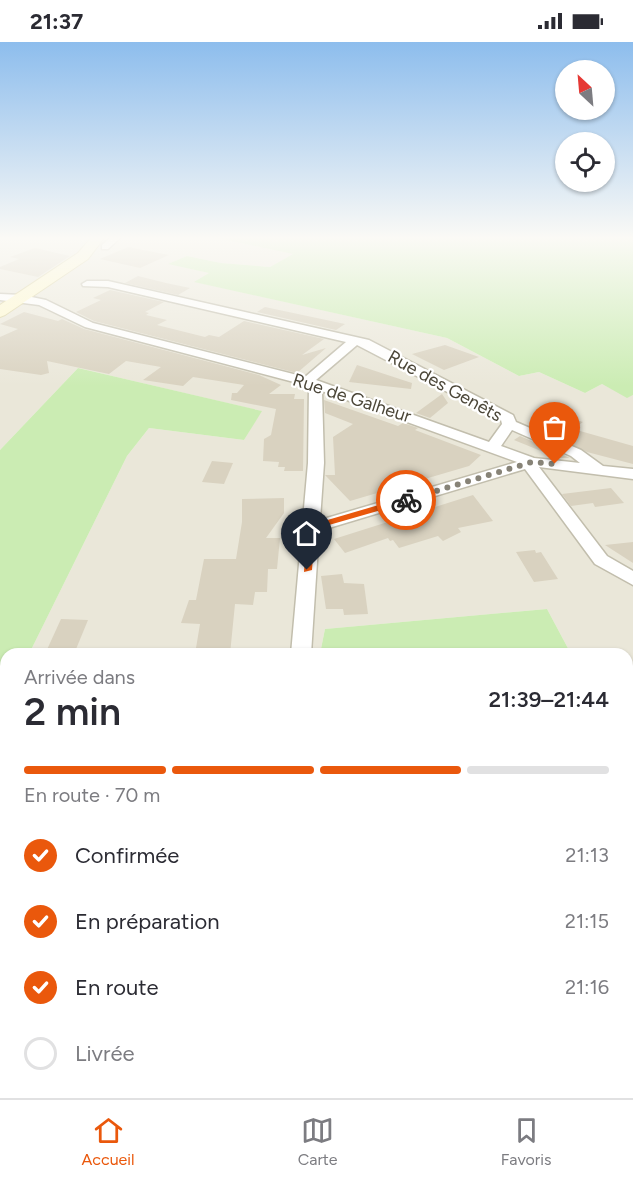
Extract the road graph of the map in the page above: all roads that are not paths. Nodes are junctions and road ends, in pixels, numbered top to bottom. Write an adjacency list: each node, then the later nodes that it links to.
1 (38, 287): 3 (street)
2 (122, 287): 6 (street)
3 (22, 298): 4 (street); 5 (street, Rue de Galheur)
4 (2, 306): 5 (street, Rue de Galheur)
5 (72, 317): 7 (street, Rue de Galheur)
6 (354, 341): 7 (street); 8 (street, Rue des Genêts)
7 (311, 383): 9 (street, Rue de Galheur); 13 (street)
8 (509, 424): 9 (street, Rue des Genêts); 11 (street)
9 (493, 446): 10 (street, Rue de Galheur)
10 (531, 463): 11 (street, Rue de Galheur); 13 (street); 14 (street)
11 (599, 470): 12 (street, Rue de Galheur)
12 (633, 474)
13 (310, 528): 15 (street)
14 (633, 579)
15 (301, 648)

